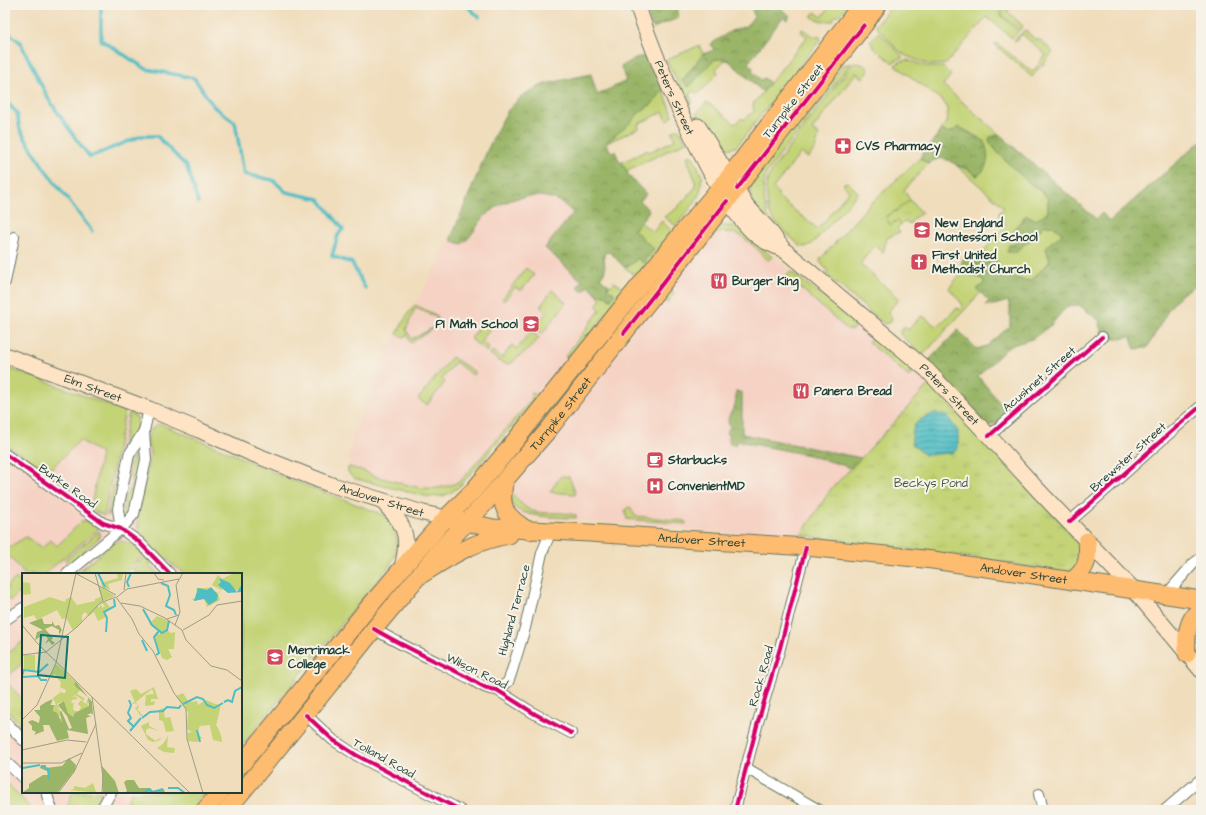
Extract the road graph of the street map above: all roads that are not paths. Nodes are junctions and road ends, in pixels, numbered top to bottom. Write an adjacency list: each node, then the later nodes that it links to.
1 (637, 5): 4 (main road, Peters Street)
2 (861, 5): 4 (main road, Turnpike Street)
3 (878, 5): 4 (main road, Turnpike Street)
4 (728, 189): 13 (main road, Peters Street); 15 (main road, Turnpike Street); 17 (main road, Turnpike Street)
5 (14, 237): 6 (street)
6 (5, 282)
7 (1102, 337): 13 (street, Acushnet Street)
8 (5, 355): 10 (main road, Elm Street)
9 (1201, 406): 18 (street, Brewster Street)
10 (149, 409): 11 (main road, Elm Street); 12 (street)
11 (181, 422): 16 (main road, Andover Street)
12 (144, 431): 20 (street); 20 (street)
13 (989, 436): 18 (main road, Peters Street)
14 (5, 454): 20 (street, Burke Road)
15 (505, 480): 19 (main road, Turnpike Street); 21 (main road)
16 (380, 499): 17 (main road, Andover Street); 26 (main road)
17 (446, 518): 19 (main road, Andover Street); 26 (main road, Turnpike Street)
18 (1069, 522): 23 (main road, Peters Street)
19 (465, 523): 21 (main road, Andover Street); 29 (main road, Turnpike Street)
20 (122, 529): 27 (street); 28 (street)
21 (529, 531): 22 (main road, Andover Street); 29 (main road)
22 (551, 531): 24 (main road, Andover Street); 40 (street, Highland Terrace)
23 (1087, 541): 30 (main road); 31 (main road, Peters Street)
24 (806, 547): 30 (main road, Andover Street); 47 (street, Rock Road)
25 (1201, 558): 32 (street)
26 (402, 567): 46 (main road, Turnpike Street)
27 (68, 573)
28 (169, 573)
29 (418, 577): 37 (main road, Turnpike Street)
30 (1072, 581): 31 (main road, Andover Street)
31 (1134, 590): 32 (main road, Andover Street); 38 (main road)
32 (1166, 595): 33 (main road, Andover Street)
33 (1201, 600)
34 (22, 609): 36 (street)
35 (1201, 609): 38 (main road)
36 (5, 620)
37 (374, 629): 40 (street, Wilson Road); 41 (main road, Turnpike Street)
38 (1187, 654): 39 (main road)
39 (1201, 670)
40 (497, 690): 43 (street, Wilson Road)
41 (306, 715): 50 (main road, Turnpike Street); 60 (street, Tolland Road)
42 (5, 721): 44 (street)
43 (571, 733)
44 (22, 739)
45 (5, 761): 48 (street)
46 (242, 764)
47 (746, 768): 61 (street, Rock Road); 62 (street)
48 (22, 777)
49 (1201, 778): 64 (street)
50 (242, 791)
51 (46, 793): 56 (street)
52 (110, 793): 57 (street)
53 (219, 793): 58 (main road)
54 (240, 793): 59 (main road, Turnpike Street)
55 (1039, 794): 63 (street)
56 (52, 810)
57 (101, 810)
58 (205, 810)
59 (226, 810)
60 (460, 810)
61 (735, 810)
62 (819, 810)
63 (1044, 810)
64 (1165, 810)

